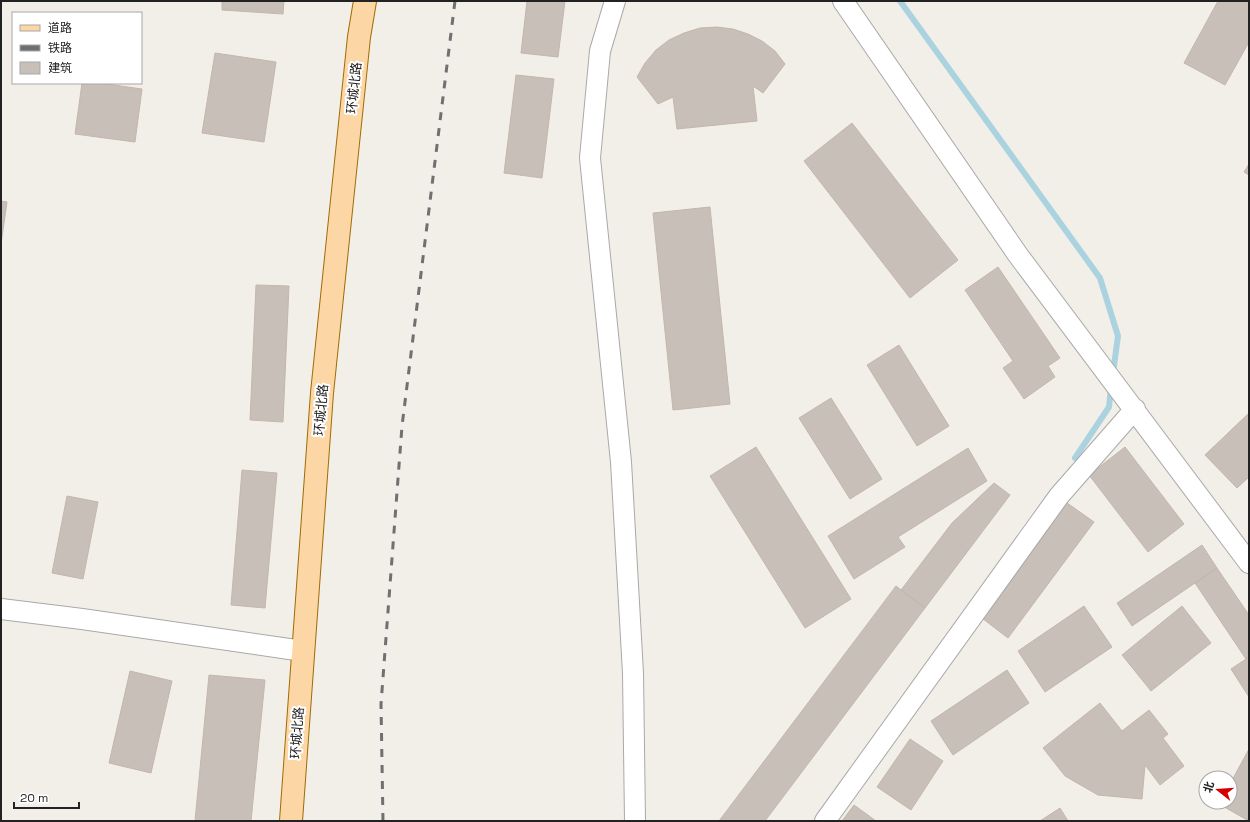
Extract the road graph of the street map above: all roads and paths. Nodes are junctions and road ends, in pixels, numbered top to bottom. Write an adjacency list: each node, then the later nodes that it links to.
1 (365, 1): 7 (main road, 环城北路)
2 (615, 1): 9 (street)
3 (843, 1): 4 (street)
4 (1135, 409): 5 (street); 10 (street)
5 (1249, 563)
6 (1, 609): 7 (street)
7 (304, 651): 8 (main road, 环城北路)
8 (291, 821)
9 (635, 821)
10 (825, 821)

